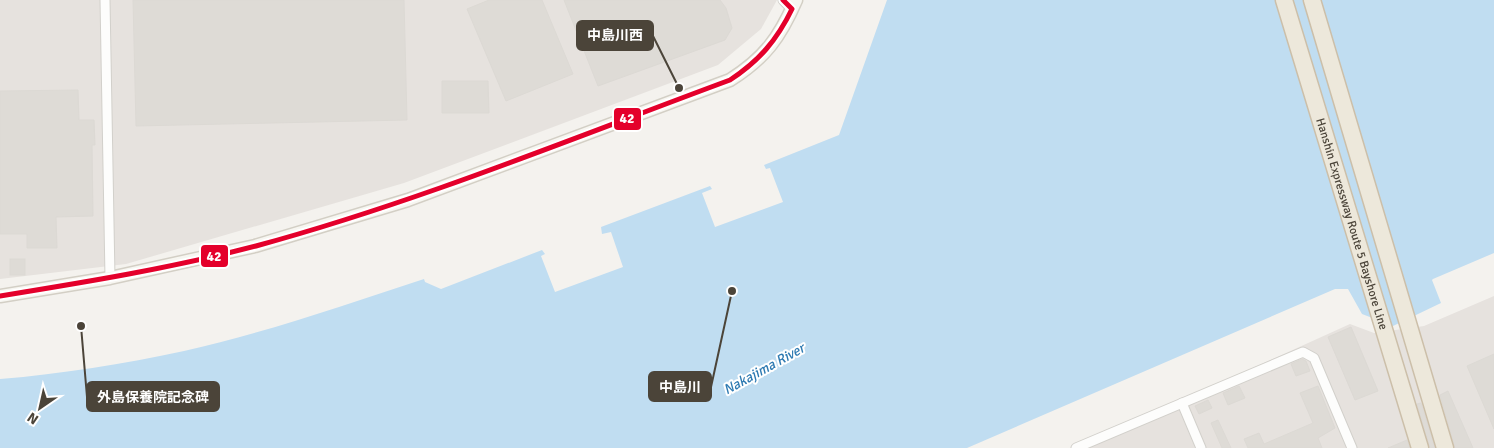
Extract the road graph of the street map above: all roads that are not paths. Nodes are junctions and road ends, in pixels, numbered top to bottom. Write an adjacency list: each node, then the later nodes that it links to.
1 (105, 0): 5 (street)
2 (1284, 0): 11 (highway, Hanshin Expressway Route 5 Bayshore Line)
3 (1312, 0): 12 (highway, Hanshin Expressway Route 5 Bayshore Line)
4 (790, 3): 5 (street)
5 (110, 278): 6 (street)
6 (0, 296)
7 (1182, 403): 8 (street); 9 (street); 10 (street)
8 (1076, 448)
9 (1201, 448)
10 (1352, 448)
11 (1420, 448)
12 (1445, 448)

